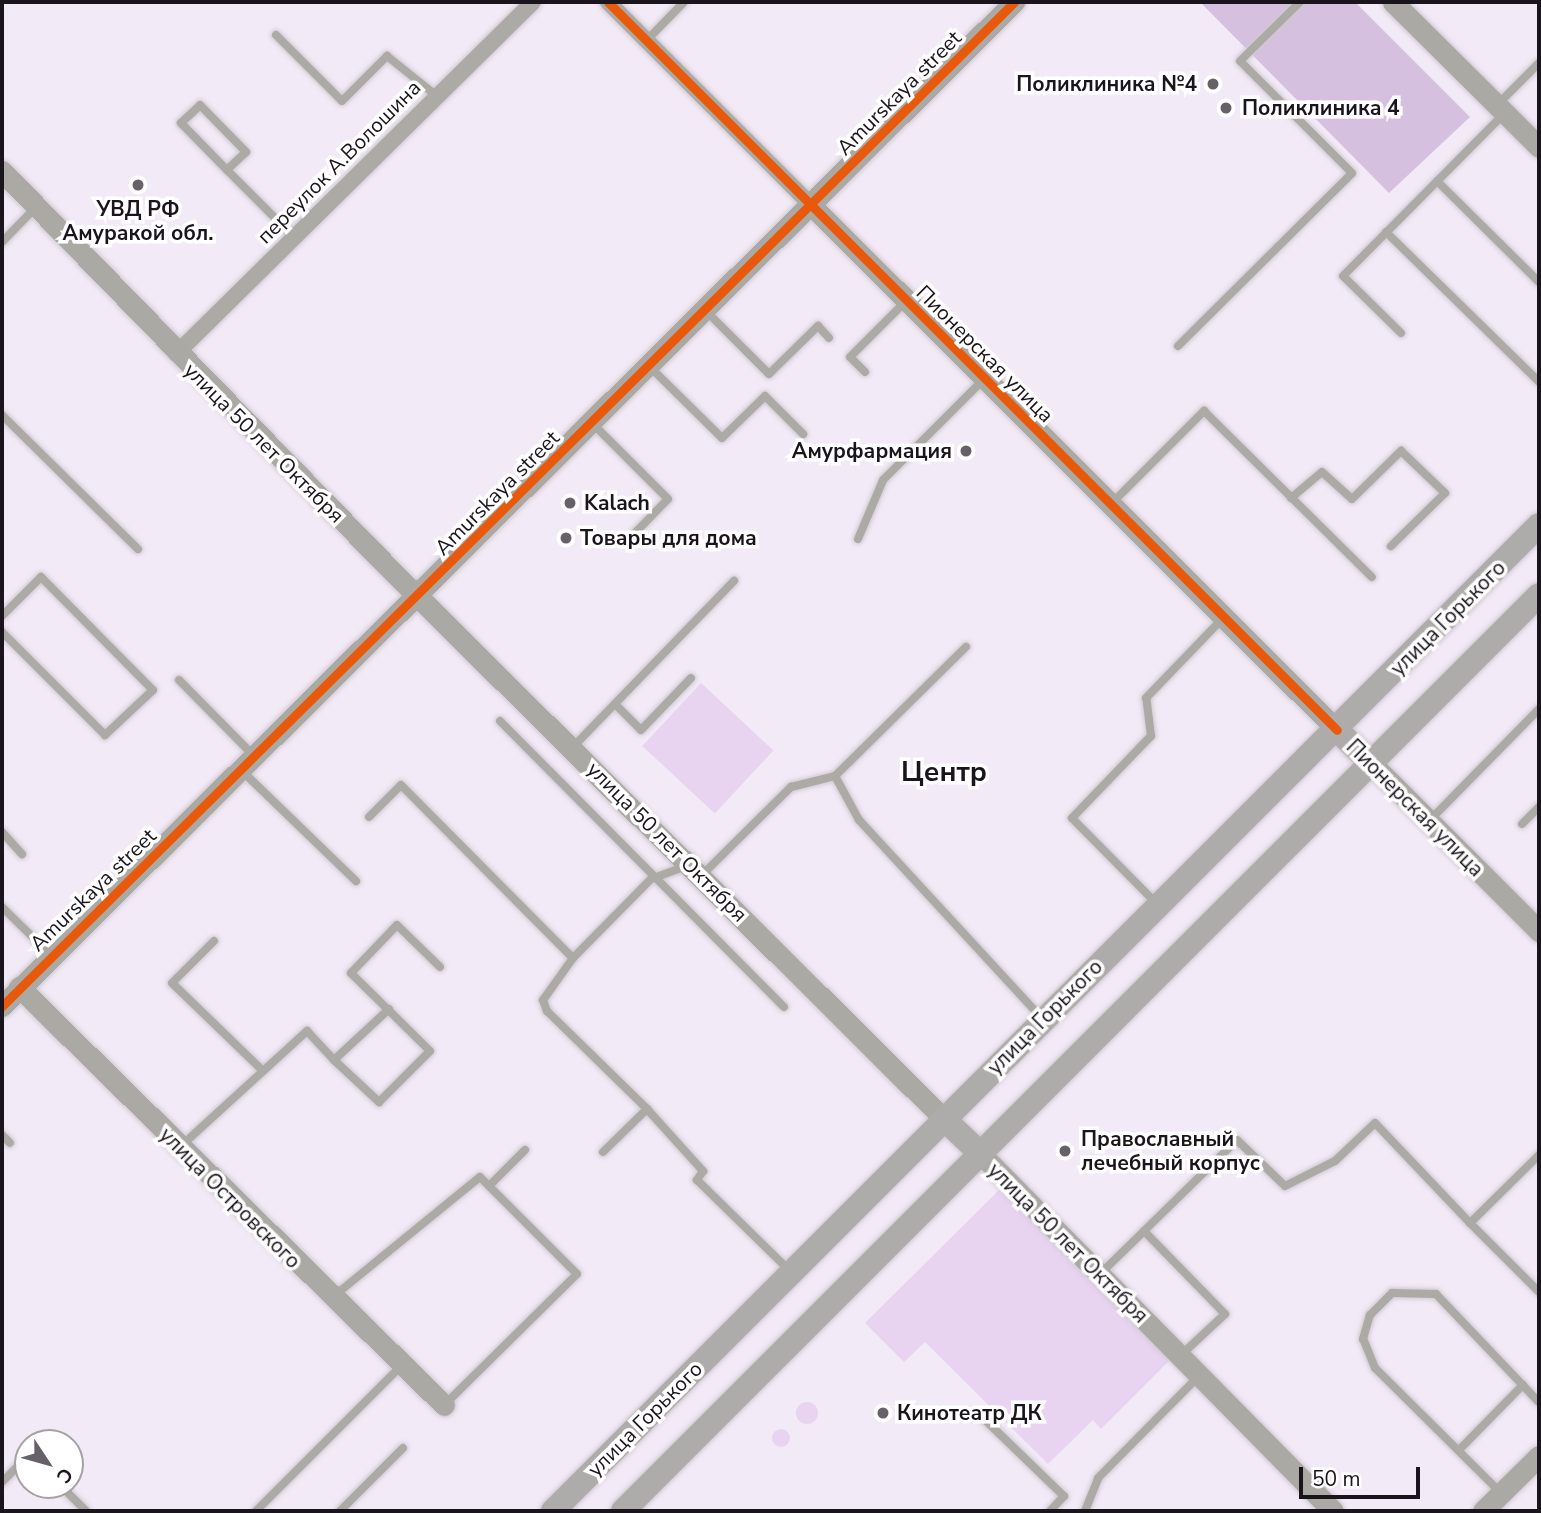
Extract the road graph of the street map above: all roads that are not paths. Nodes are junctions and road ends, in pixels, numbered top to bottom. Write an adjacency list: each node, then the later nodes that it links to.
1 (533, 2): 10 (street, переулок А.Волошина)
2 (608, 2): 8 (street, Пионерская улица)
3 (684, 2): 8 (lane)
4 (1300, 2): 26 (lane)
5 (1393, 2): 11 (street)
6 (1008, 4): 16 (street, Amurskaya street)
7 (276, 35): 10 (lane)
8 (646, 41): 16 (street, Пионерская улица)
9 (1539, 63): 11 (lane)
10 (437, 96): 19 (street, переулок А.Волошина)
11 (1501, 109): 12 (street); 15 (lane)
12 (1539, 147)
13 (227, 170): 13 (lane); 19 (lane)
14 (2, 171): 17 (street, улица 50 лет Октября)
15 (1437, 181): 18 (lane); 21 (lane)
16 (811, 205): 22 (street, Пионерская улица); 23 (street, Amurskaya street)
17 (36, 207): 20 (lane); 27 (street, улица 50 лет Октября)
18 (1386, 232): 24 (lane); 31 (lane)
19 (294, 237): 27 (street, переулок А.Волошина)
20 (2, 242)
21 (1539, 282)
22 (907, 300): 29 (lane); 30 (street, Пионерская улица)
23 (706, 311): 25 (lane); 28 (street, Amurskaya street)
24 (1401, 333)
25 (829, 338)
26 (1178, 346)
27 (176, 354): 45 (street, улица 50 лет Октября)
28 (650, 367): 33 (street, Amurskaya street); 34 (lane)
29 (865, 372)
30 (985, 378): 36 (street, Пионерская улица); 39 (lane)
31 (1539, 382)
32 (2, 415): 41 (lane)
33 (592, 423): 38 (lane); 45 (street, Amurskaya street)
34 (803, 434)
35 (1292, 498): 36 (lane); 40 (lane); 42 (lane)
36 (1111, 504): 47 (street, Пионерская улица)
37 (1539, 525): 55 (main road, улица Горького)
38 (632, 536)
39 (858, 540)
40 (1391, 545)
41 (138, 549)
42 (1372, 577)
43 (734, 581): 52 (lane)
44 (1539, 595): 58 (main road)
45 (417, 597): 56 (street, улица 50 лет Октября); 57 (street, Amurskaya street)
46 (2, 616): 48 (lane)
47 (1224, 617): 55 (street, Пионерская улица); 69 (lane)
48 (2, 632)
49 (966, 647): 59 (lane)
50 (691, 678): 52 (lane)
51 (179, 680): 57 (lane)
52 (616, 705): 56 (lane)
53 (1539, 709): 62 (lane)
54 (500, 720): 67 (lane)
55 (1337, 730): 58 (main road, Пионерская улица); 69 (main road, улица Горького)
56 (572, 748): 66 (street, улица 50 лет Октября)
57 (248, 763): 68 (lane); 73 (street, Amurskaya street)
58 (1371, 763): 62 (street, Пионерская улица); 90 (main road)
59 (835, 776): 66 (lane); 80 (lane)
60 (1539, 807): 63 (lane)
61 (369, 817): 74 (lane)
62 (1429, 821): 71 (street, Пионерская улица)
63 (1522, 824)
64 (2, 832): 65 (lane)
65 (22, 853)
66 (695, 870): 67 (lane); 84 (street, улица 50 лет Октября)
67 (651, 879): 74 (lane); 78 (lane)
68 (356, 881)
69 (1158, 905): 80 (main road, улица Горького)
70 (2, 907): 73 (lane)
71 (1539, 931)
72 (215, 941): 82 (lane)
73 (51, 955): 76 (street, Amurskaya street)
74 (573, 958): 83 (lane)
75 (440, 967): 79 (lane)
76 (19, 987): 77 (street, Amurskaya street); 87 (street, улица Островского)
77 (2, 1006)
78 (784, 1007)
79 (389, 1009): 81 (lane); 81 (lane)
80 (1042, 1018): 84 (main road, улица Горького)
81 (334, 1060): 82 (lane)
82 (262, 1070): 87 (lane)
83 (647, 1109): 89 (lane); 95 (lane)
84 (944, 1119): 90 (main road, улица 50 лет Октября); 95 (main road, улица Горького)
85 (2, 1135): 86 (lane)
86 (10, 1143)
87 (179, 1147): 98 (street, улица Островского)
88 (526, 1150): 92 (lane)
89 (603, 1152)
90 (979, 1152): 96 (street, улица 50 лет Октября); 113 (main road)
91 (1539, 1155): 93 (lane)
92 (489, 1186): 98 (lane); 104 (lane)
93 (1470, 1223): 94 (lane); 97 (lane)
94 (1144, 1231): 96 (lane); 99 (lane)
95 (791, 1272): 111 (main road, улица Горького)
96 (1099, 1274): 99 (street, улица 50 лет Октября)
97 (1539, 1292)
98 (332, 1297): 100 (street, улица Островского)
99 (1180, 1356): 101 (street, улица 50 лет Октября)
100 (404, 1363): 104 (street, улица Островского); 112 (lane)
101 (1199, 1376): 115 (lane); 116 (street, улица 50 лет Октября)
102 (1523, 1385): 103 (lane); 107 (lane); 107 (lane)
103 (1539, 1402)
104 (444, 1405)
105 (980, 1415): 114 (lane)
106 (403, 1448): 110 (lane)
107 (1460, 1449): 109 (lane)
108 (1539, 1456): 109 (street)
109 (1501, 1493): 117 (street)
110 (343, 1510)
111 (555, 1510)
112 (256, 1511)
113 (623, 1511)
114 (1050, 1511)
115 (1085, 1511)
116 (1333, 1511)
117 (1483, 1511)

